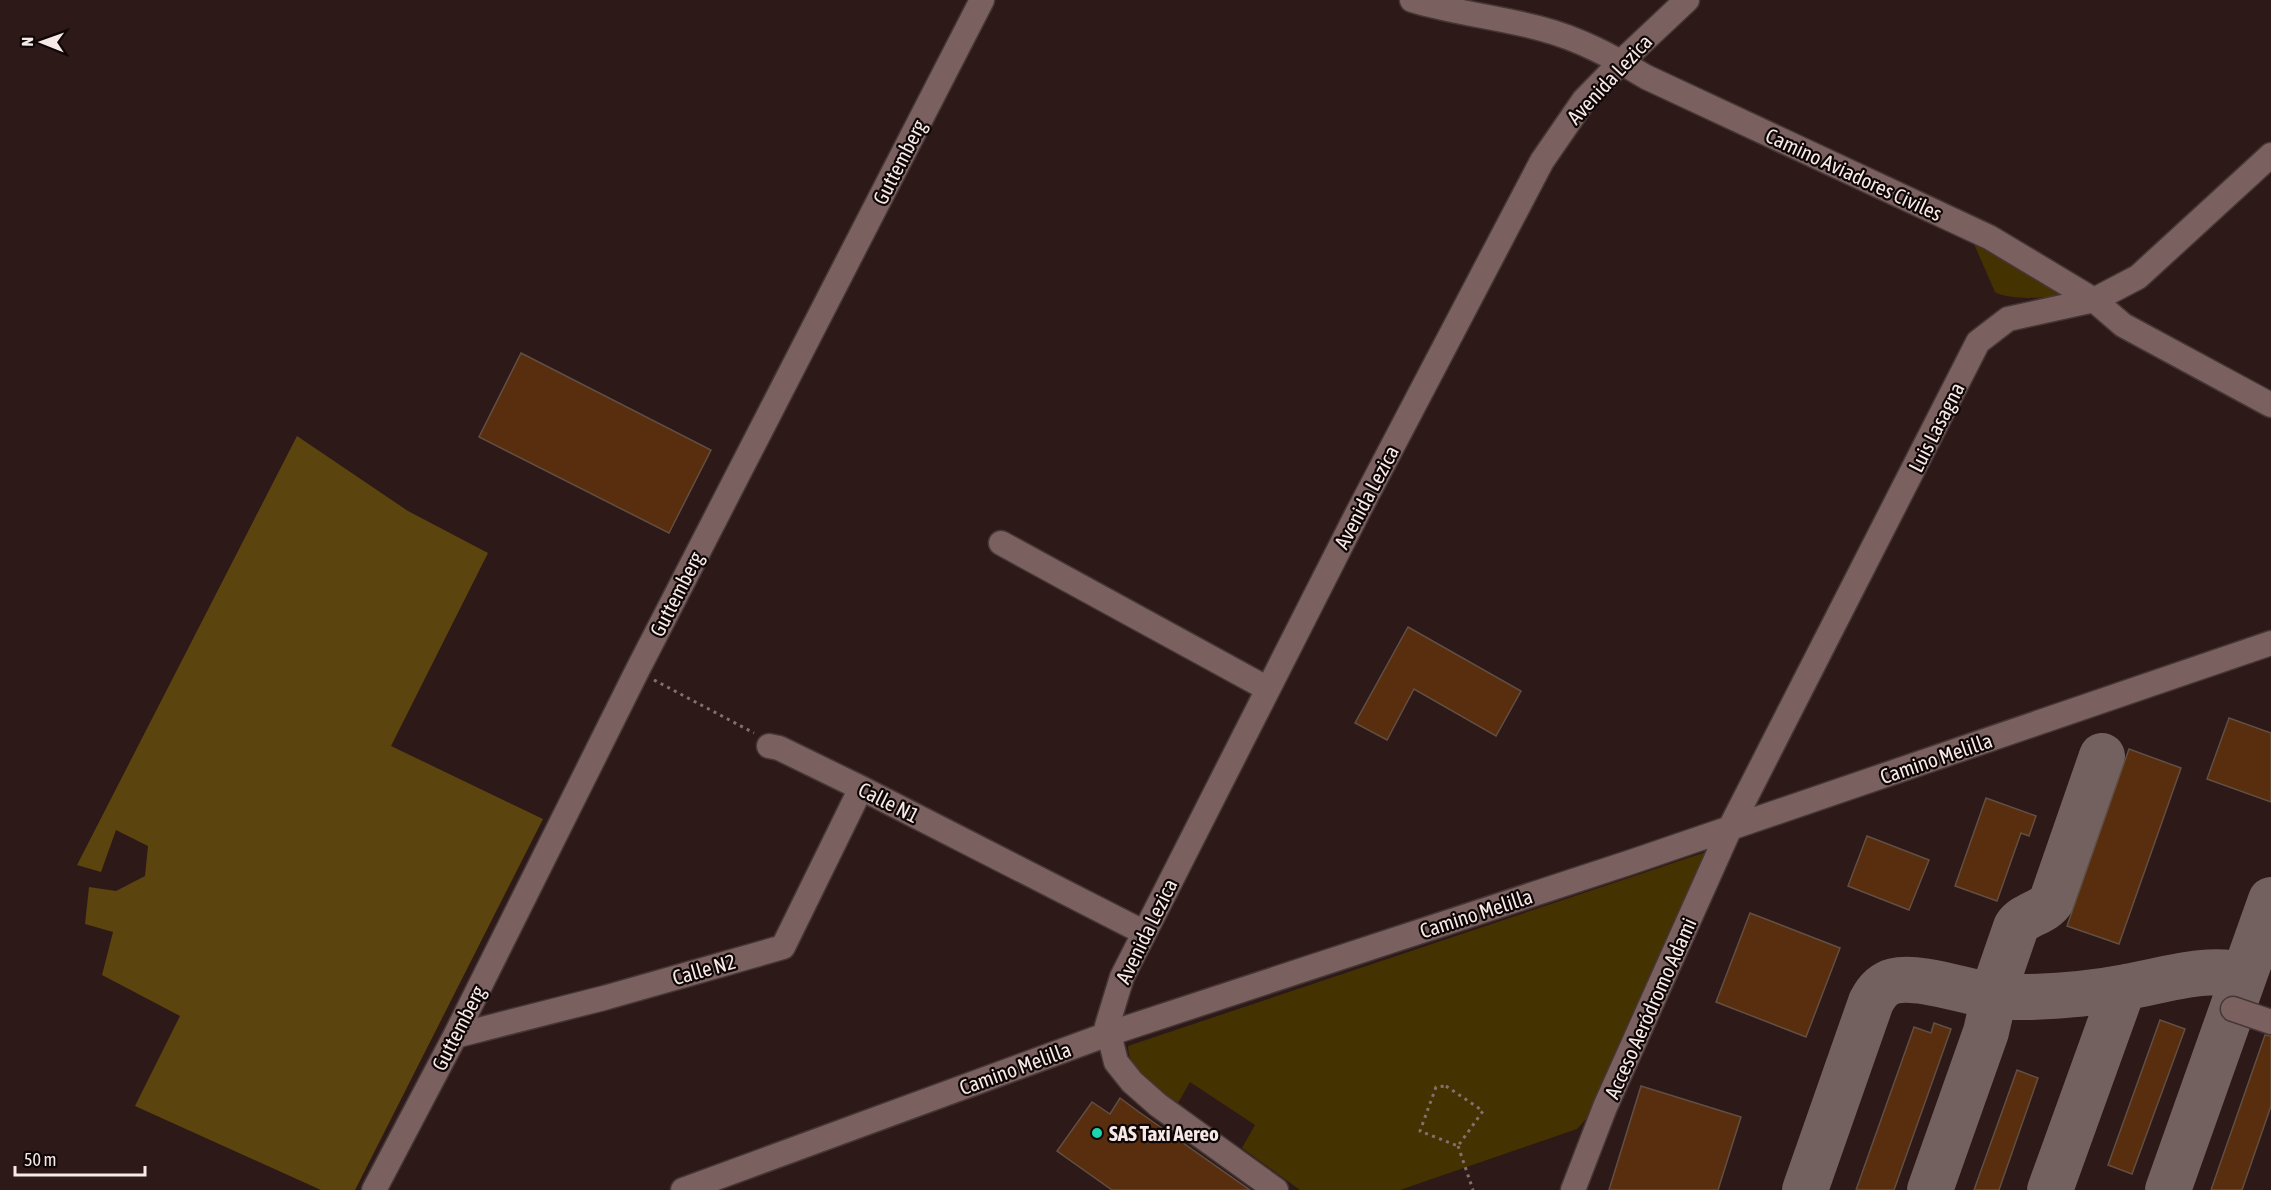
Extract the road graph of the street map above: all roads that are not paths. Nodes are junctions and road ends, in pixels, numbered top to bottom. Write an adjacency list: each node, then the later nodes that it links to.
1 (982, 0): 18 (street, Guttemberg)
2 (1412, 0): 4 (street, Camino Aviadores Civiles)
3 (1688, 0): 4 (street, Avenida Lezica)
4 (1620, 62): 6 (street, Camino Aviadores Civiles); 10 (street, Avenida Lezica)
5 (2271, 155): 6 (street, Luis Lasagna)
6 (2094, 300): 7 (street, Camino Aviadores Civiles); 13 (street, Luis Lasagna)
7 (2271, 405)
8 (1001, 543): 10 (street)
9 (2271, 643): 13 (street, Camino Melilla)
10 (1268, 689): 14 (street, Avenida Lezica)
11 (769, 746): 12 (street, Calle N1)
12 (861, 788): 14 (street, Calle N1); 18 (street, Calle N2)
13 (1730, 828): 17 (street, Camino Melilla); 22 (street, Acceso Aeródromo Adami)
14 (1143, 932): 17 (street, Avenida Lezica)
15 (2233, 1009): 16 (street)
16 (2271, 1022)
17 (1108, 1034): 19 (street, Camino Melilla); 21 (street)
18 (454, 1036): 20 (street, Guttemberg)
19 (691, 1189)
20 (374, 1190)
21 (1276, 1190)
22 (1573, 1190)

